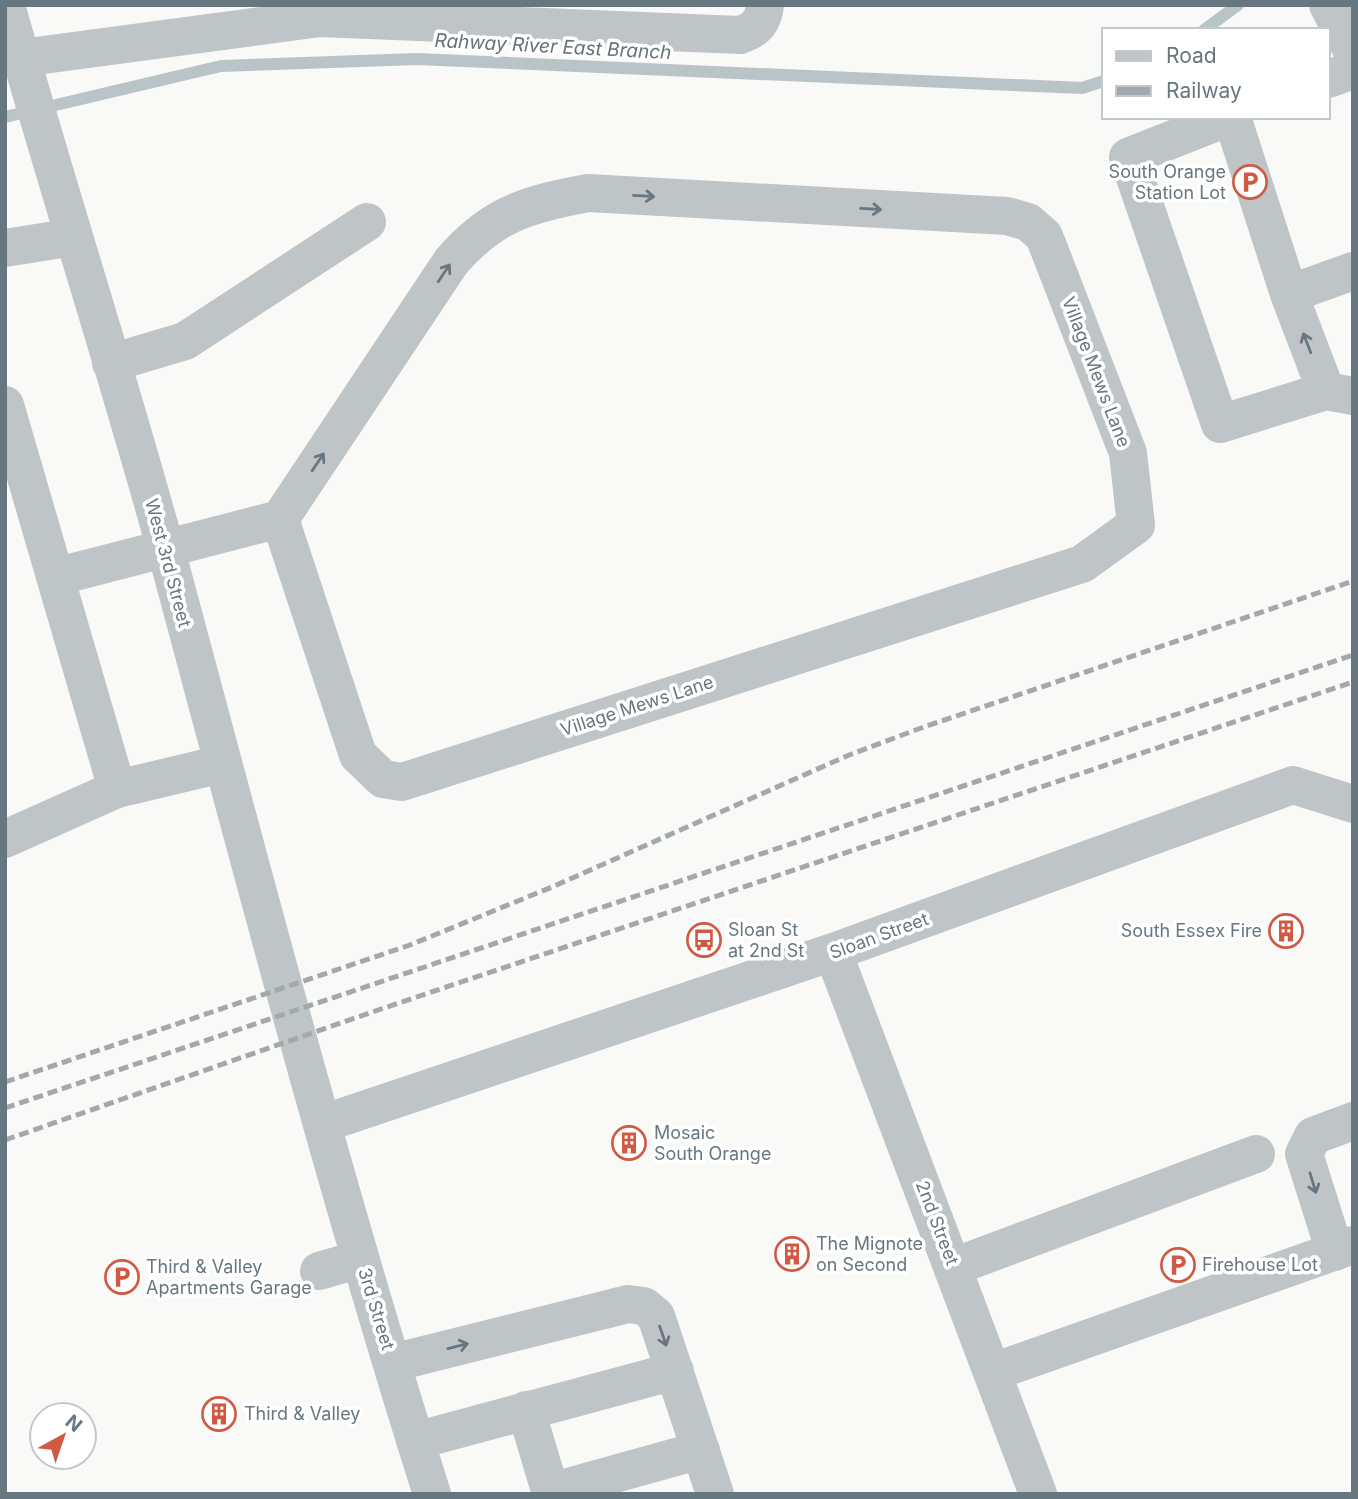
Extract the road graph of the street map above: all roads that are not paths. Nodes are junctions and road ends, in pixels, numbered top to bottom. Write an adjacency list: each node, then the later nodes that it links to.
1 (6, 5): 6 (street, West 3rd Street)
2 (765, 5): 4 (street)
3 (1328, 5): 5 (street)
4 (644, 18): 6 (street)
5 (1353, 52)
6 (22, 60): 12 (street, West 3rd Street)
7 (1353, 70): 8 (street)
8 (1330, 78)
9 (1226, 119): 17 (street)
10 (1232, 119): 15 (street)
11 (367, 222): 16 (street)
12 (74, 237): 13 (street); 16 (street, West 3rd Street)
13 (5, 248)
14 (1353, 271): 15 (street)
15 (1289, 294): 17 (street, one-way to 15)
16 (111, 363): 20 (street, West 3rd Street)
17 (1339, 394)
18 (5, 405): 21 (street)
19 (280, 519): 19 (street, Village Mews Lane, one-way to 19); 20 (street)
20 (165, 548): 21 (street); 22 (street, West 3rd Street)
21 (55, 577): 23 (street)
22 (222, 764): 23 (street); 28 (street, West 3rd Street)
23 (117, 789): 25 (street)
24 (1353, 804): 26 (street, Sloan Street)
25 (5, 839)
26 (833, 952): 28 (street, Sloan Street); 32 (street, 2nd Street)
27 (1353, 1121): 30 (street, one-way to 30)
28 (322, 1124): 31 (street, 3rd Street)
29 (1256, 1154): 32 (street)
30 (1344, 1248): 36 (street)
31 (360, 1259): 33 (street); 34 (street, 3rd Street)
32 (953, 1267): 36 (street, 2nd Street)
33 (319, 1271)
34 (392, 1363): 35 (street, one-way to 35); 38 (street, 3rd Street)
35 (675, 1371): 37 (street); 39 (street)
36 (993, 1372): 43 (street, 2nd Street)
37 (526, 1410): 38 (street); 40 (street)
38 (415, 1441): 41 (street, 3rd Street)
39 (701, 1450): 40 (street); 42 (street)
40 (551, 1493)
41 (432, 1494)
42 (715, 1494)
43 (1038, 1494)

